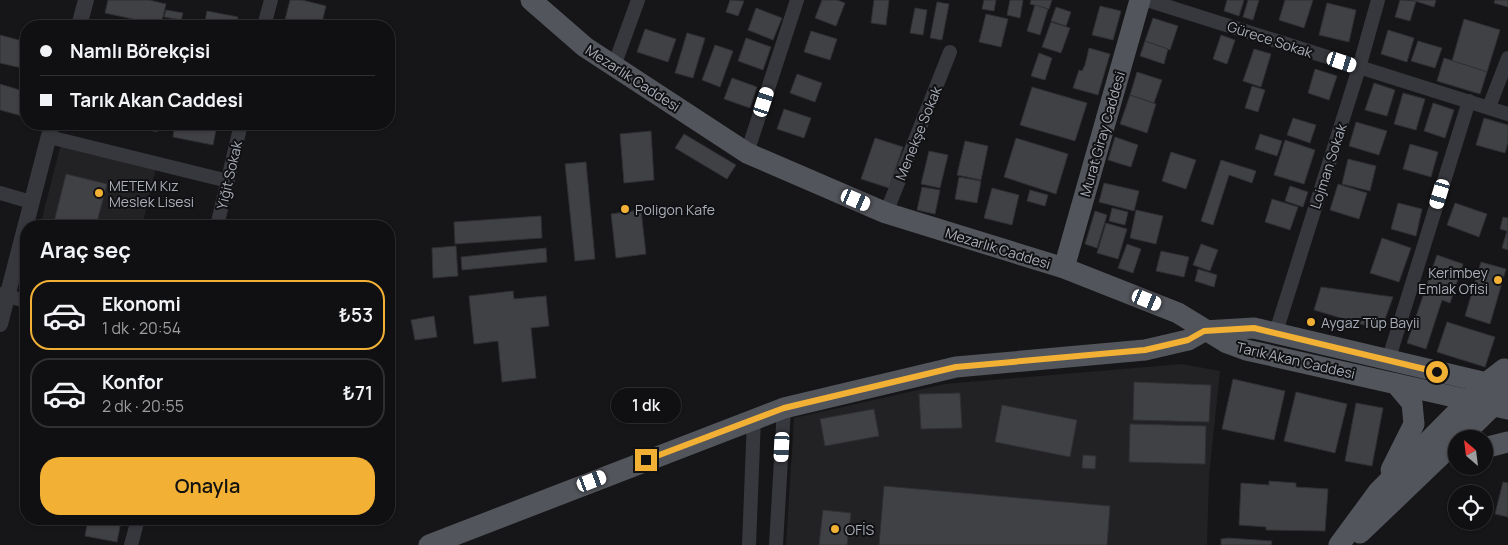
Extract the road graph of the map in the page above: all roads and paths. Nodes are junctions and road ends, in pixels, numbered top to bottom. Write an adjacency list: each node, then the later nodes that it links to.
1 (86, 0): 9 (street)
2 (271, 0): 10 (street)
3 (531, 0): 13 (main road, Mezarlık Caddesi)
4 (638, 0): 13 (street)
5 (797, 0): 20 (street)
6 (1140, 0): 28 (main road, Murat Giray Caddesi)
7 (1147, 0): 14 (street, Gürece Sokak)
8 (1378, 0): 14 (street, Lojman Sokak)
9 (81, 20)
10 (266, 20)
11 (950, 52): 24 (street, Menekşe Sokak)
12 (1508, 58): 16 (street)
13 (614, 66): 20 (main road, Mezarlık Caddesi)
14 (1359, 68): 15 (street, Gürece Sokak); 33 (street, Lojman Sokak)
15 (1469, 101): 16 (street, Gürece Sokak); 34 (street)
16 (1489, 108): 17 (street, Gürece Sokak)
17 (1508, 114)
18 (51, 130): 21 (street); 23 (street)
19 (240, 130): 21 (street, Yiğit Sokak)
20 (747, 153): 24 (main road, Mezarlık Caddesi)
21 (228, 181): 26 (street, Yiğit Sokak)
22 (0, 193): 23 (street)
23 (31, 202): 25 (street)
24 (886, 213): 28 (main road, Mezarlık Caddesi)
25 (26, 220)
26 (218, 220)
27 (20, 239): 29 (street)
28 (1064, 268): 32 (main road, Mezarlık Caddesi)
29 (3, 295): 30 (street); 31 (street)
30 (20, 299)
31 (0, 324)
32 (1204, 331): 33 (main road); 36 (main road, Tarık Akan Caddesi); 39 (main road)
33 (1276, 332): 34 (main road)
34 (1388, 361): 37 (main road)
35 (1507, 377): 37 (main road); 40 (main road)
36 (1396, 384): 38 (main road, Tarık Akan Caddesi); 48 (main road)
37 (1486, 384): 38 (main road)
38 (1469, 402): 40 (main road, Tarık Akan Caddesi); 48 (main road)
39 (784, 408): 41 (main road); 53 (street)
40 (1500, 408): 42 (main road)
41 (754, 418): 51 (main road); 52 (street)
42 (1471, 430)
43 (1508, 442): 44 (main road)
44 (1493, 446)
45 (1448, 450): 47 (main road)
46 (1448, 464): 47 (main road)
47 (1412, 484): 55 (main road)
48 (1378, 492): 54 (main road)
49 (136, 525): 50 (street)
50 (130, 545)
51 (429, 545)
52 (749, 545)
53 (776, 545)
54 (1339, 545)
55 (1347, 545)

